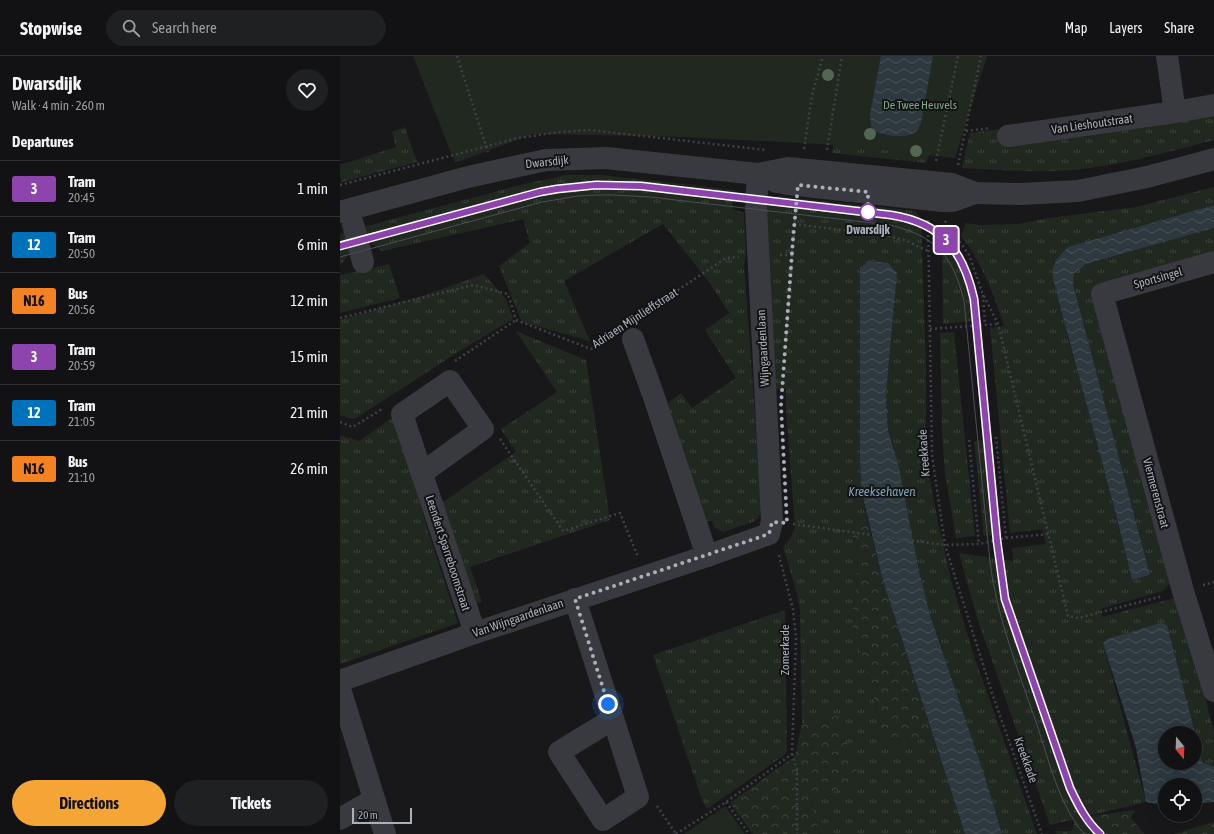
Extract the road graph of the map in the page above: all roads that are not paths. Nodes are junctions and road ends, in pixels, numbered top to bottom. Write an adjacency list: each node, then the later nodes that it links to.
1 (1167, 56): 3 (street)
2 (1214, 105): 3 (street, Van Lieshoutstraat)
3 (1175, 112): 4 (street, Van Lieshoutstraat)
4 (1008, 136)
5 (1214, 159): 6 (street, Dwarsdijk)
6 (758, 174): 7 (street, Dwarsdijk); 13 (street, Wijngaardenlaan)
7 (347, 218): 8 (street)
8 (363, 262)
9 (1214, 262): 10 (street, Sportsingel)
10 (1102, 294): 19 (street, Viermerenstraat)
11 (626, 331): 14 (street, Adriaen Mijnlieffstraat)
12 (422, 473): 12 (street, Leendert Sparreboomstraat); 16 (street, Leendert Sparreboomstraat)
13 (772, 522): 14 (street, Van Wijngaardenlaan)
14 (707, 556): 15 (street, Van Wijngaardenlaan)
15 (575, 599): 16 (street, Van Wijngaardenlaan); 20 (street)
16 (475, 633): 17 (street, Van Wijngaardenlaan)
17 (340, 681)
18 (340, 689): 21 (street)
19 (1214, 691)
20 (613, 719): 20 (street)
21 (374, 800): 22 (street); 23 (street)
22 (340, 820)
23 (385, 834)

